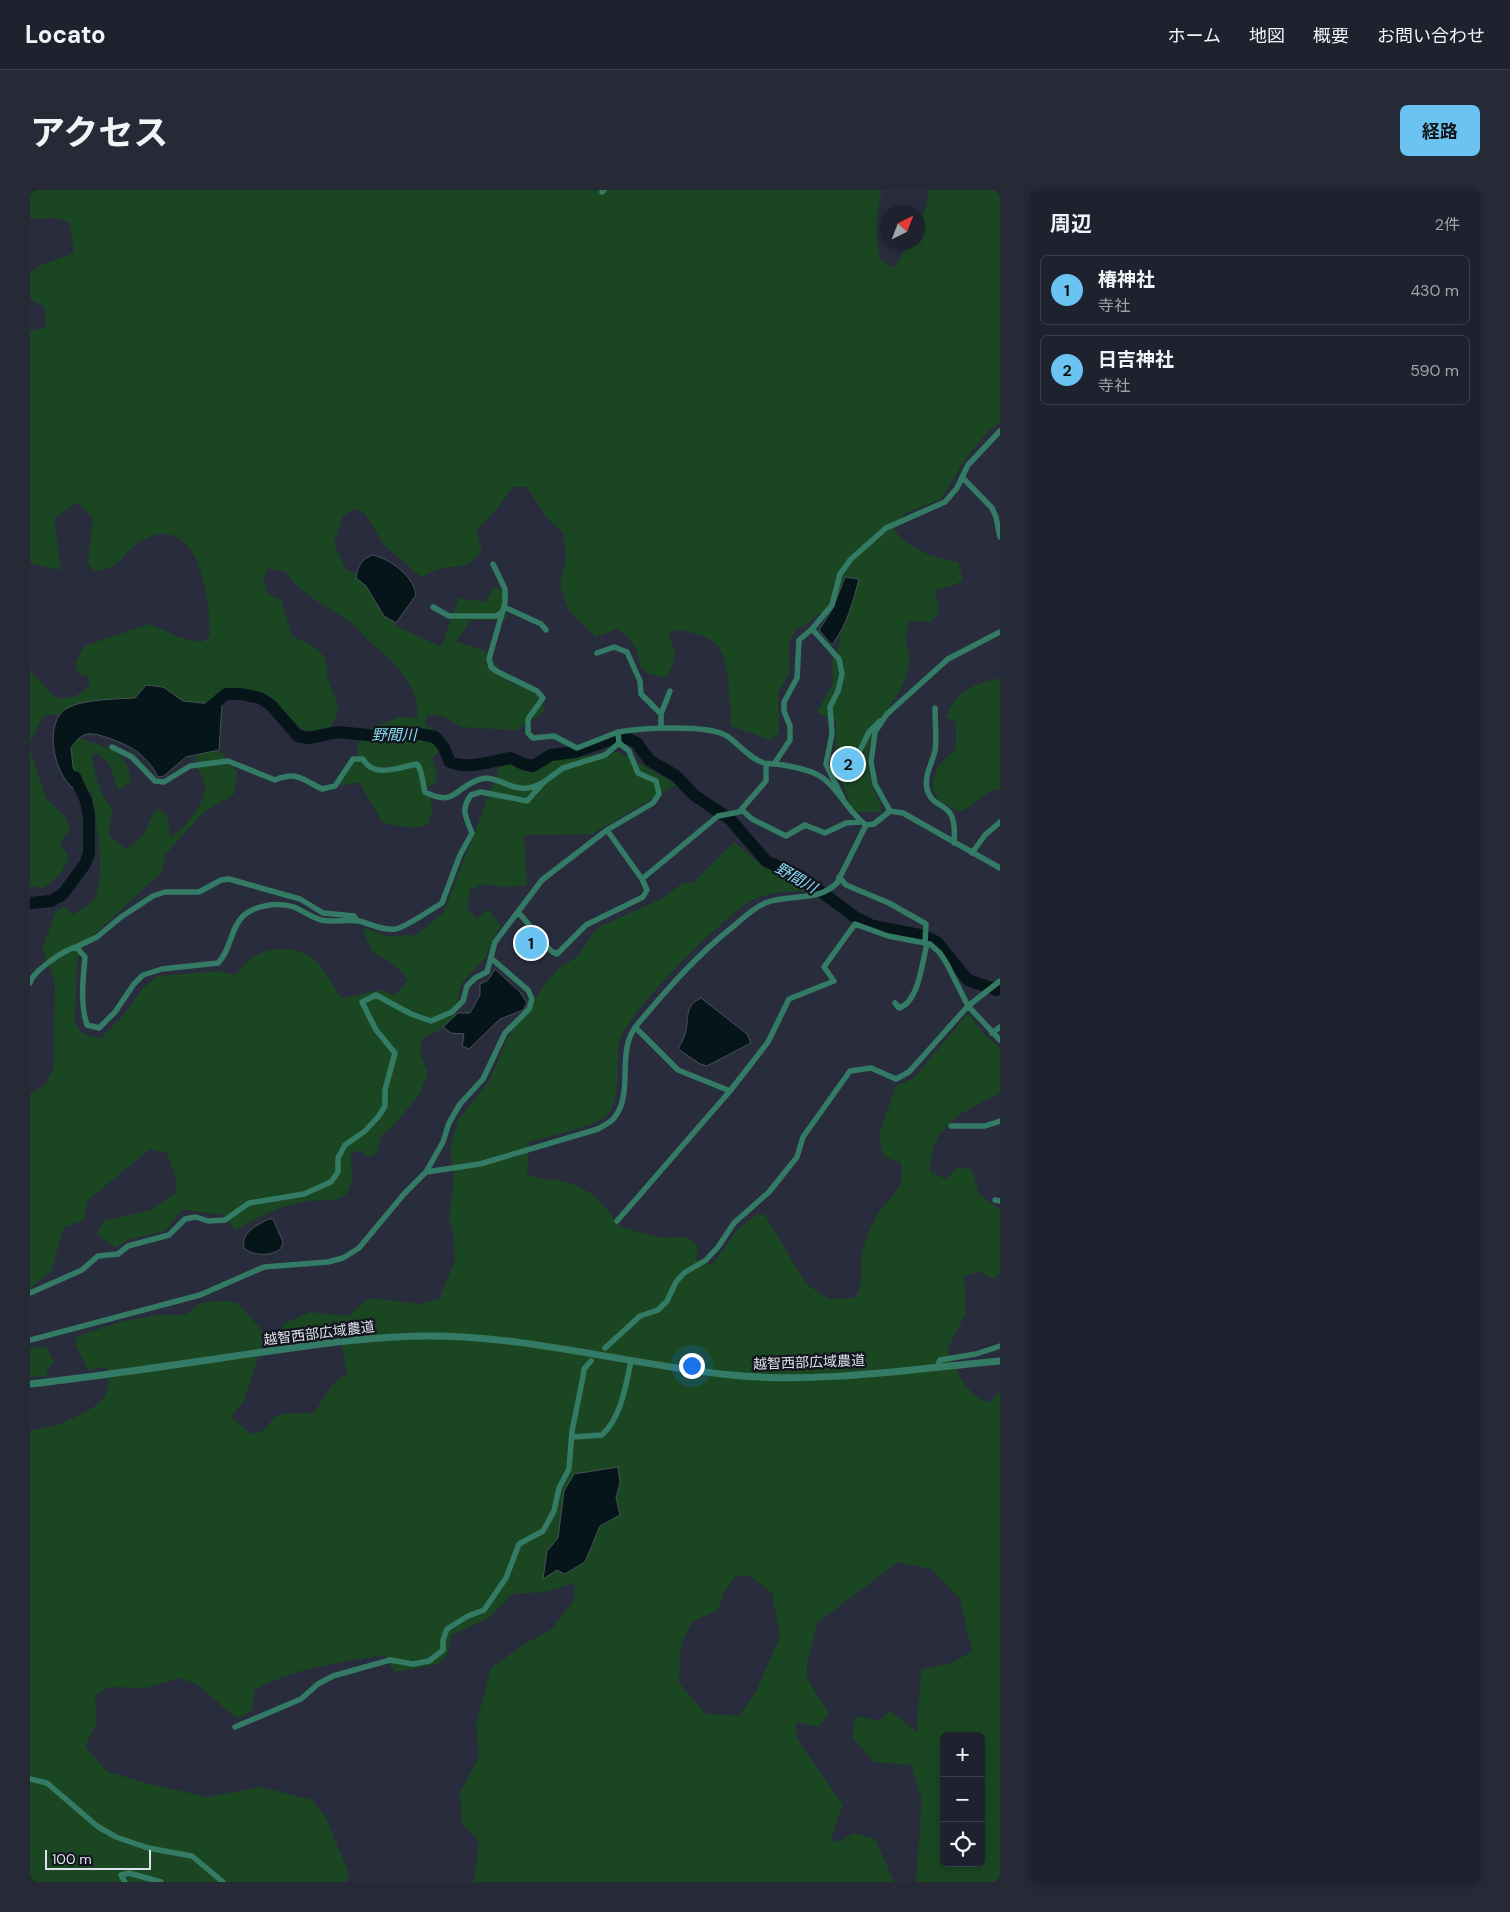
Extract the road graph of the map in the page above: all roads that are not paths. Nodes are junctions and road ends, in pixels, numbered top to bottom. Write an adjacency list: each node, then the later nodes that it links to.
1 (1000, 431): 2 (street)
2 (962, 477): 3 (street); 7 (street)
3 (1000, 537)
4 (493, 564): 6 (street)
5 (433, 606): 6 (street)
6 (503, 609): 8 (street); 16 (street)
7 (812, 629): 21 (street); 23 (street)
8 (546, 630)
9 (1000, 632): 14 (street)
10 (597, 653): 13 (street)
11 (670, 691): 13 (street)
12 (935, 708): 29 (street)
13 (661, 714): 15 (street)
14 (885, 718): 19 (street); 25 (street)
15 (661, 728): 16 (street); 20 (street)
16 (618, 732): 17 (street)
17 (619, 743): 22 (street); 28 (street)
18 (112, 746): 22 (street)
19 (858, 754)
20 (766, 764): 21 (street); 24 (street)
21 (774, 764): 23 (street)
22 (544, 782): 35 (street)
23 (844, 803): 27 (street)
24 (742, 810): 27 (street); 33 (street)
25 (890, 811): 27 (street); 29 (street)
26 (1000, 822): 30 (street)
27 (863, 824): 32 (street)
28 (607, 830): 33 (street); 34 (street)
29 (954, 843): 30 (street)
30 (972, 853): 31 (street)
31 (1000, 868)
32 (839, 877): 36 (street); 43 (street)
33 (642, 880): 34 (street)
34 (519, 913): 38 (street)
35 (357, 921): 37 (street); 37 (street)
36 (926, 944): 41 (street); 42 (street); 47 (street)
37 (76, 947): 40 (street)
38 (492, 960): 50 (street); 52 (street)
39 (1000, 981): 42 (street)
40 (30, 984)
41 (895, 1003)
42 (968, 1006): 45 (street); 55 (street)
43 (635, 1027): 47 (street); 50 (street)
44 (1000, 1027): 45 (street)
45 (992, 1033): 46 (street)
46 (1000, 1040)
47 (730, 1091): 51 (street)
48 (1000, 1121): 49 (street)
49 (951, 1126)
50 (426, 1172): 53 (street)
51 (617, 1221)
52 (30, 1293)
53 (30, 1340)
54 (1000, 1346): 59 (street)
55 (605, 1348)
56 (591, 1361): 61 (street)
57 (631, 1361): 59 (street, 越智西部広域農道); 60 (street, 越智西部広域農道); 61 (street)
58 (1000, 1361): 59 (street, 越智西部広域農道)
59 (937, 1367)
60 (30, 1384)
61 (572, 1437): 62 (street)
62 (234, 1727)
63 (30, 1779): 66 (street)
64 (125, 1882): 65 (street)
65 (161, 1882)
66 (223, 1882)

